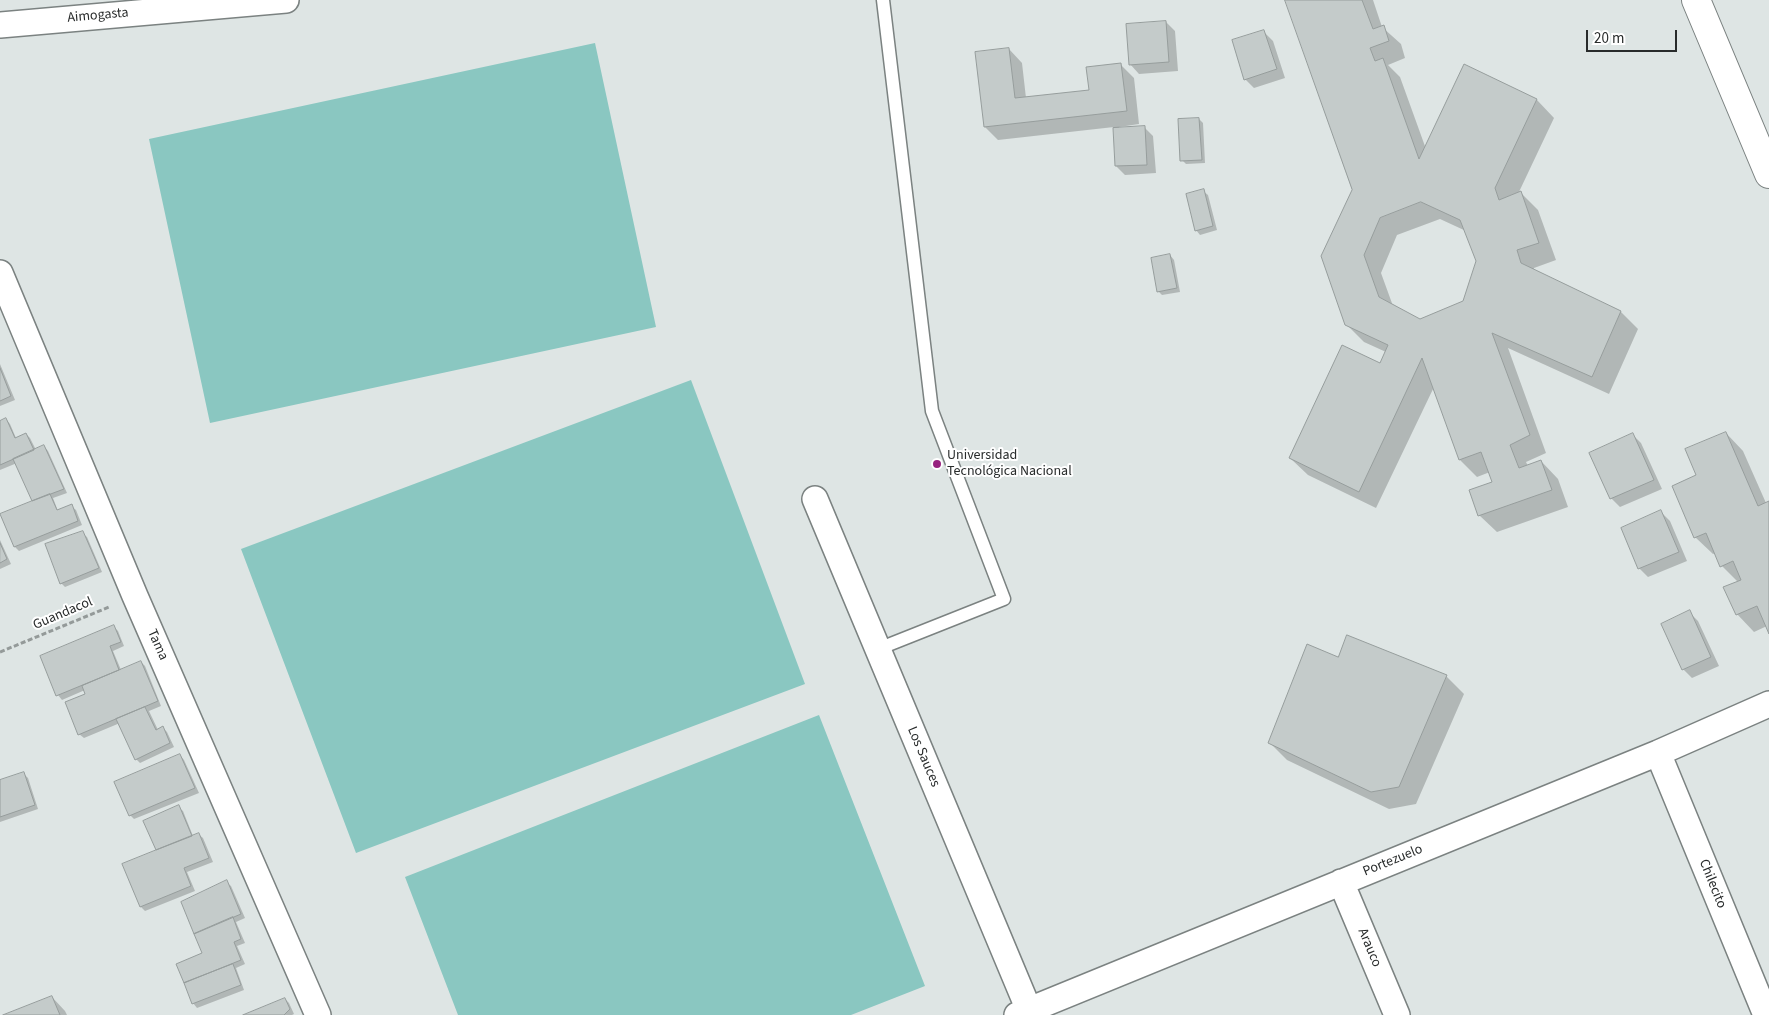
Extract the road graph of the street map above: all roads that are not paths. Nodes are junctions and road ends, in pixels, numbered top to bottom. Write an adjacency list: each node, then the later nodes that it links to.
1 (286, 0): 4 (street, Aimogasta)
2 (883, 0): 8 (lane)
3 (1696, 0): 5 (street)
4 (0, 25)
5 (1769, 174)
6 (0, 273): 13 (street, Tama)
7 (815, 499): 8 (street, Los Sauces)
8 (878, 649): 12 (street, Los Sauces)
9 (1769, 704): 10 (street, Portezuelo)
10 (1658, 753): 11 (street, Portezuelo); 15 (street, Chilecito)
11 (1341, 882): 12 (street, Portezuelo); 14 (street, Arauco)
12 (1025, 1013)
13 (318, 1015)
14 (1397, 1015)
15 (1766, 1015)

